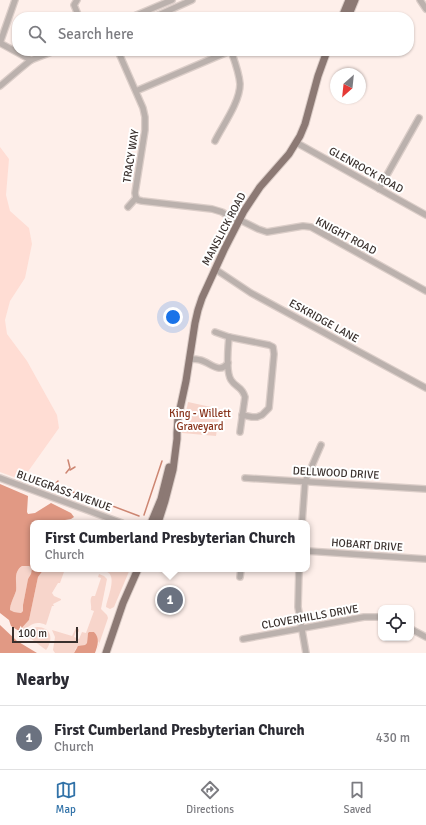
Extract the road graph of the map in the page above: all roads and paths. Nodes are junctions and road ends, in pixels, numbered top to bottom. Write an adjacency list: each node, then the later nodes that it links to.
1 (16, 0): 15 (street)
2 (77, 0): 10 (street)
3 (192, 0): 8 (street)
4 (349, 0): 13 (main road)
5 (355, 0): 14 (main road)
6 (420, 0): 9 (street)
7 (170, 1): 8 (street); 11 (street)
8 (173, 9): 12 (street)
9 (426, 9)
10 (77, 12)
11 (144, 12)
12 (166, 12)
13 (344, 12)
14 (350, 12)
15 (0, 43): 16 (street)
16 (12, 50)
17 (24, 56): 23 (street)
18 (41, 56): 23 (street)
19 (120, 56): 25 (street, TRACY WAY)
20 (219, 56): 25 (street)
21 (233, 56): 27 (street)
22 (325, 56): 28 (main road, MANSLICK ROAD)
23 (31, 60): 24 (street)
24 (0, 86)
25 (136, 92): 30 (street, TRACY WAY)
26 (419, 118): 29 (street)
27 (215, 141)
28 (297, 143): 29 (street, GLENROCK ROAD); 33 (main road, MANSLICK ROAD)
29 (379, 189): 32 (street, GLENROCK ROAD)
30 (136, 198): 31 (street); 33 (street, KNIGHT ROAD)
31 (128, 206)
32 (426, 215)
33 (239, 220): 34 (main road, MANSLICK ROAD); 35 (street, KNIGHT ROAD)
34 (215, 269): 38 (main road, MANSLICK ROAD); 40 (street, ESKRIDGE LANE)
35 (426, 291)
36 (214, 332): 37 (street)
37 (229, 337): 39 (street); 41 (street)
38 (190, 359): 39 (street); 43 (main road, MANSLICK ROAD)
39 (228, 363): 41 (street)
40 (426, 388)
41 (242, 415): 42 (street)
42 (240, 432)
43 (176, 434): 50 (main road, MANSLICK ROAD); 51 (main road, MANSLICK ROAD)
44 (321, 445): 47 (street)
45 (0, 478): 49 (street, BLUEGRASS AVENUE)
46 (245, 478): 47 (street, DELLWOOD DRIVE)
47 (305, 482): 48 (street, DELLWOOD DRIVE); 52 (street)
48 (426, 489)
49 (114, 520)
50 (152, 520)
51 (159, 520)
52 (302, 520)
53 (310, 551): 54 (street, HOBART DRIVE)
54 (426, 559)
55 (131, 572): 65 (main road)
56 (137, 572): 66 (main road)
57 (241, 572): 59 (street)
58 (299, 572): 61 (street)
59 (240, 577)
60 (378, 617): 61 (street, CLOVERHILLS DRIVE)
61 (301, 629): 64 (street, CLOVERHILLS DRIVE); 67 (street)
62 (414, 631): 63 (street)
63 (426, 637)
64 (243, 639)
65 (101, 653)
66 (106, 653)
67 (306, 653)

